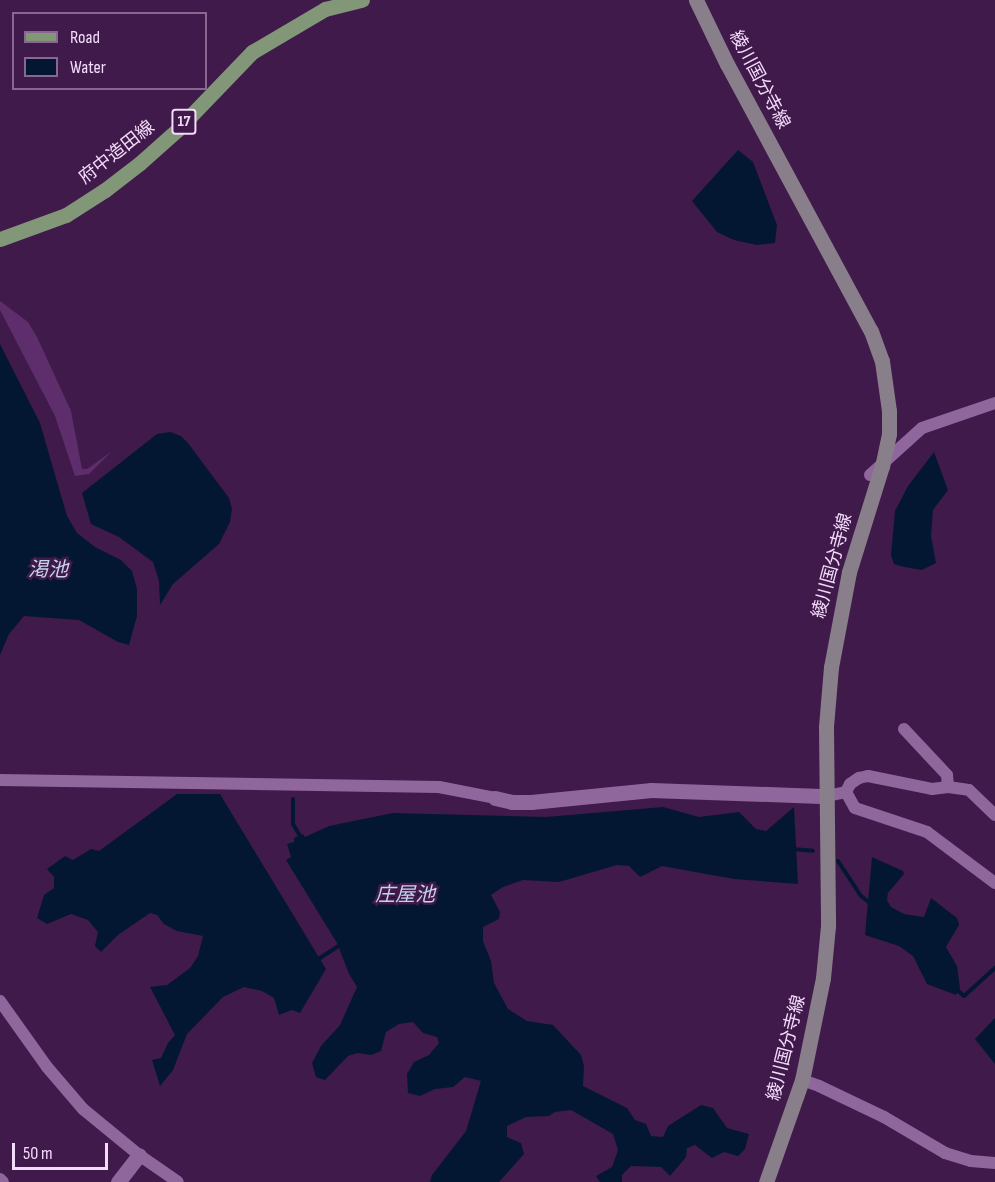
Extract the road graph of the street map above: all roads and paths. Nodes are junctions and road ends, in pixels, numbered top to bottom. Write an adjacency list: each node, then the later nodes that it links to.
1 (363, 0): 3 (main road, 府中造田線 / 17)
2 (696, 0): 6 (main road, 綾川国分寺線)
3 (324, 4): 4 (main road, 府中造田線 / 17)
4 (0, 239)
5 (995, 403): 6 (street)
6 (876, 470): 11 (main road, 綾川国分寺線)
7 (904, 729): 9 (street)
8 (0, 780): 12 (street)
9 (948, 787): 10 (street); 13 (street)
10 (846, 792): 11 (street); 14 (street)
11 (827, 796): 12 (street); 16 (main road, 綾川国分寺線)
12 (495, 798)
13 (995, 815)
14 (995, 883)
15 (0, 1001): 17 (street)
16 (802, 1080): 18 (street); 21 (main road, 綾川国分寺線)
17 (138, 1155): 19 (street); 20 (street)
18 (995, 1163)
19 (118, 1182)
20 (178, 1182)
21 (766, 1182)

